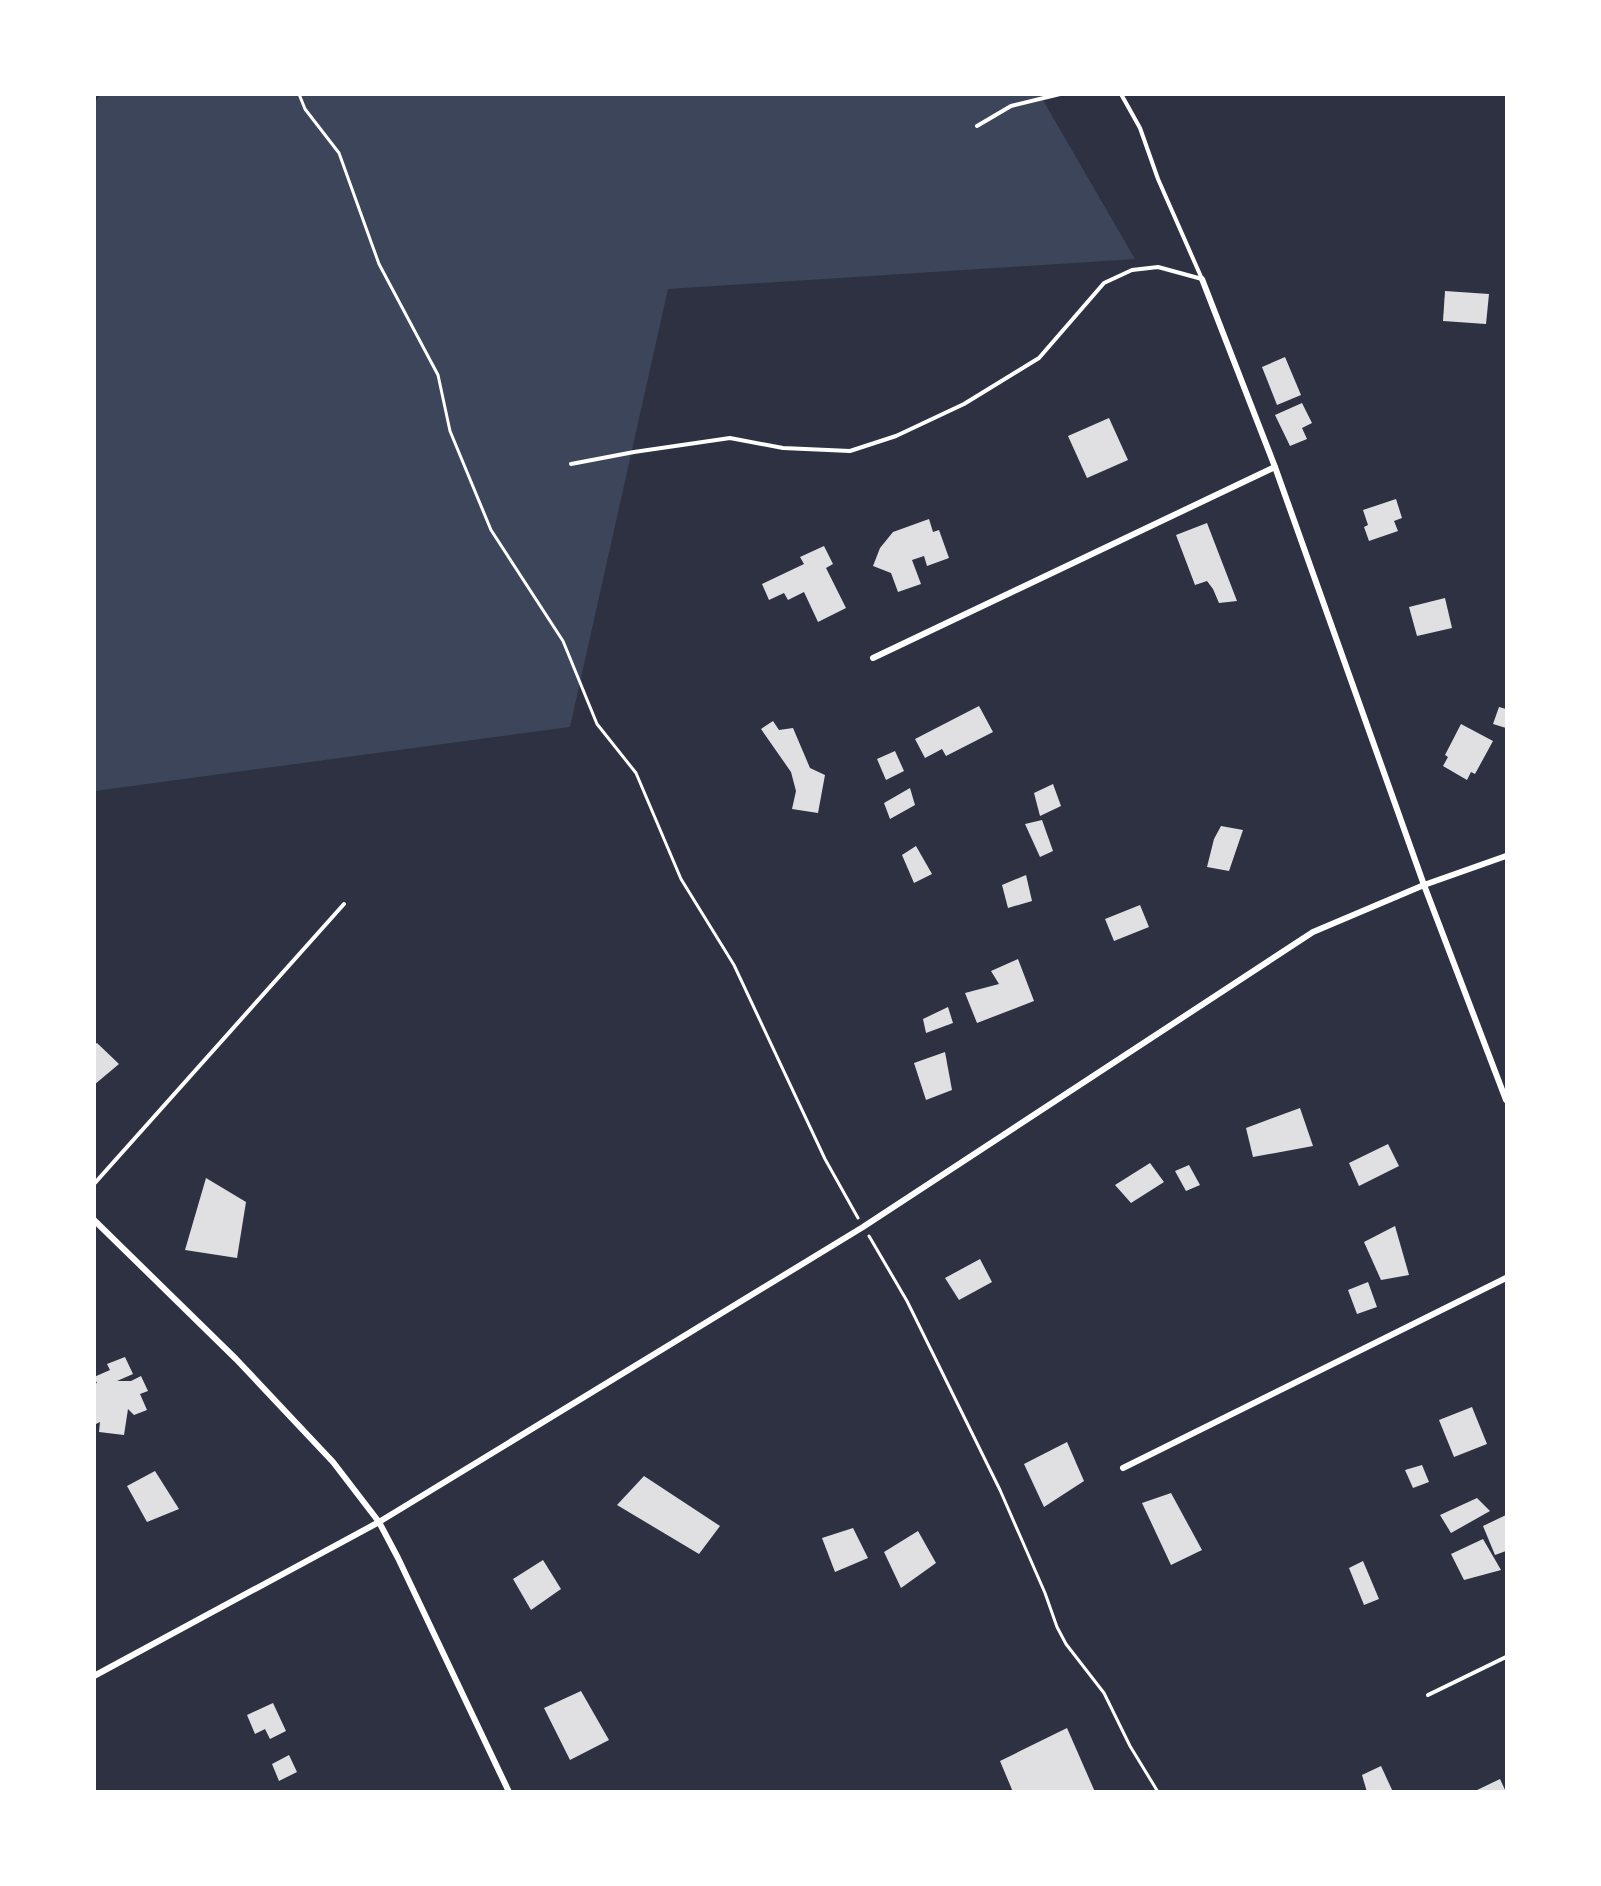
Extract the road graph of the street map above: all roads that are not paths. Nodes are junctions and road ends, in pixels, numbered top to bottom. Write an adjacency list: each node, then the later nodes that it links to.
1 (1060, 94): 3 (lane)
2 (1121, 94): 4 (lane)
3 (977, 126)
4 (1202, 279): 5 (lane); 6 (street)
5 (571, 464)
6 (1275, 467): 7 (street); 9 (street)
7 (873, 658)
8 (1506, 856): 9 (street)
9 (1424, 885): 11 (street); 16 (street)
10 (344, 904): 12 (lane)
11 (1506, 1100)
12 (94, 1184)
13 (94, 1220): 16 (street)
14 (1506, 1278): 15 (street)
15 (1122, 1468)
16 (379, 1522): 18 (street); 20 (street)
17 (1506, 1657): 19 (lane)
18 (94, 1676)
19 (1428, 1695)
20 (509, 1791)

